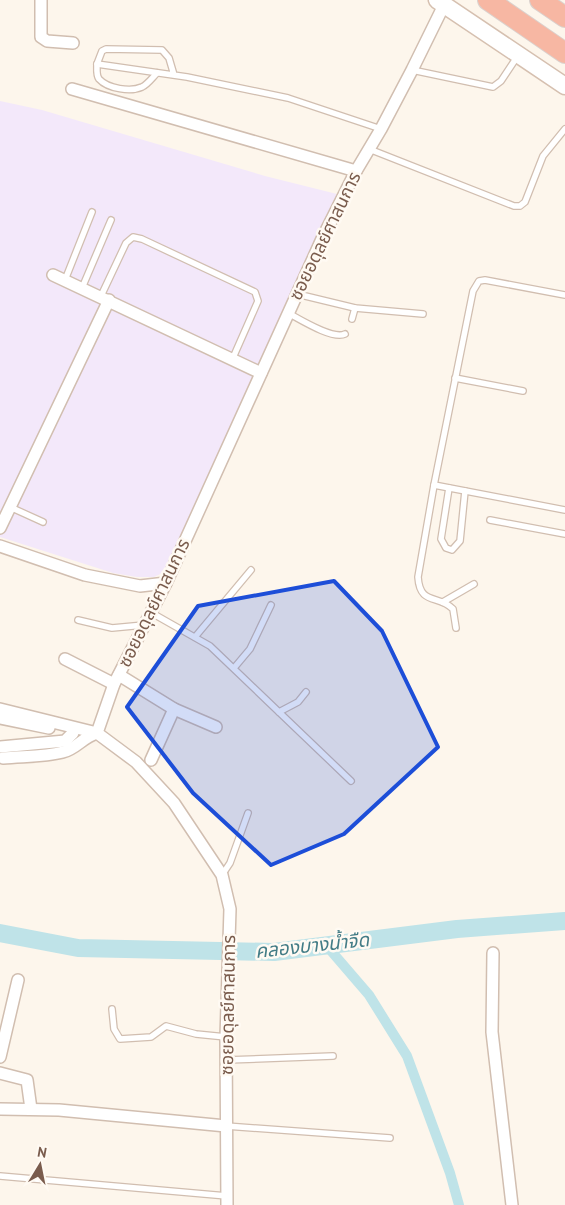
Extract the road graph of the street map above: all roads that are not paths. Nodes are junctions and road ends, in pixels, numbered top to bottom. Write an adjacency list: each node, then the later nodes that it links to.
1 (41, 0): 10 (street)
2 (488, 0): 11 (highway)
3 (507, 0): 9 (highway)
4 (540, 0): 8 (highway)
5 (549, 0): 7 (highway)
6 (441, 2): 12 (main road); 14 (street, ซอยอดุลย์ศาสนการ)
7 (565, 11)
8 (565, 17)
9 (565, 40)
10 (73, 43)
11 (565, 53)
12 (519, 56): 14 (lane); 17 (main road)
13 (97, 64): 15 (lane); 15 (lane); 16 (lane)
14 (412, 70): 20 (street, ซอยอดุลย์ศาสนการ)
15 (157, 73): 16 (lane)
16 (174, 75): 20 (lane)
17 (565, 86)
18 (72, 88): 22 (street)
19 (565, 129): 21 (lane)
20 (381, 130): 21 (street, ซอยอดุลย์ศาสนการ)
21 (369, 149): 22 (street, ซอยอดุลย์ศาสนการ)
22 (356, 172): 28 (street, ซอยอดุลย์ศาสนการ)
23 (92, 212): 26 (lane)
24 (111, 220): 27 (lane)
25 (54, 275): 26 (street)
26 (64, 280): 27 (street)
27 (82, 288): 30 (street)
28 (297, 294): 31 (lane); 32 (street, ซอยอดุลย์ศาสนการ)
29 (565, 295): 38 (lane)
30 (105, 298): 36 (street); 36 (lane); 43 (street)
31 (356, 308): 33 (lane); 34 (lane)
32 (288, 313): 35 (lane); 37 (street, ซอยอดุลย์ศาสนการ)
33 (423, 314)
34 (352, 319)
35 (345, 334)
36 (232, 360): 37 (street)
37 (261, 373): 51 (street, ซอยอดุลย์ศาสนการ)
38 (455, 378): 39 (lane); 40 (lane)
39 (523, 391)
40 (434, 485): 41 (lane); 53 (lane)
41 (449, 488): 42 (lane); 42 (lane)
42 (465, 491): 44 (lane)
43 (10, 507): 46 (lane); 47 (street)
44 (565, 510)
45 (490, 520): 48 (lane)
46 (43, 522)
47 (0, 528)
48 (565, 534)
49 (0, 546): 51 (street)
50 (251, 570): 59 (lane)
51 (166, 582): 55 (street, ซอยอดุลย์ศาสนการ)
52 (474, 584): 53 (lane)
53 (443, 602): 58 (lane)
54 (271, 605): 61 (lane)
55 (150, 612): 57 (street, ซอยอดุลย์ศาสนการ); 59 (lane)
56 (78, 620): 57 (lane)
57 (144, 625): 62 (street, ซอยอดุลย์ศาสนการ)
58 (456, 628)
59 (195, 637): 61 (lane)
60 (65, 659): 62 (street)
61 (234, 668): 66 (lane)
62 (116, 680): 64 (street); 68 (street, ซอยอดุลย์ศาสนการ)
63 (306, 692): 66 (lane)
64 (174, 709): 67 (street); 71 (street)
65 (0, 711): 68 (street); 69 (street)
66 (279, 712): 72 (lane)
67 (216, 727)
68 (97, 732): 69 (street); 74 (street, ซอยอดุลย์ศาสนการ)
69 (79, 735): 70 (street)
70 (2, 753)
71 (151, 760)
72 (351, 781)
73 (248, 812): 74 (lane)
74 (222, 875): 78 (street, ซอยอดุลย์ศาสนการ)
75 (493, 953): 89 (street)
76 (18, 980): 80 (street)
77 (112, 1009): 78 (lane)
78 (226, 1037): 81 (street, ซอยอดุลย์ศาสนการ)
79 (333, 1056): 81 (lane)
80 (0, 1057)
81 (226, 1060): 85 (street, ซอยอดุลย์ศาสนการ)
82 (0, 1073): 84 (street)
83 (0, 1108): 84 (street)
84 (31, 1109): 85 (street)
85 (226, 1126): 86 (lane); 88 (street, ซอยอดุลย์ศาสนการ)
86 (390, 1138)
87 (0, 1176): 88 (lane)
88 (227, 1200)
89 (512, 1205)

